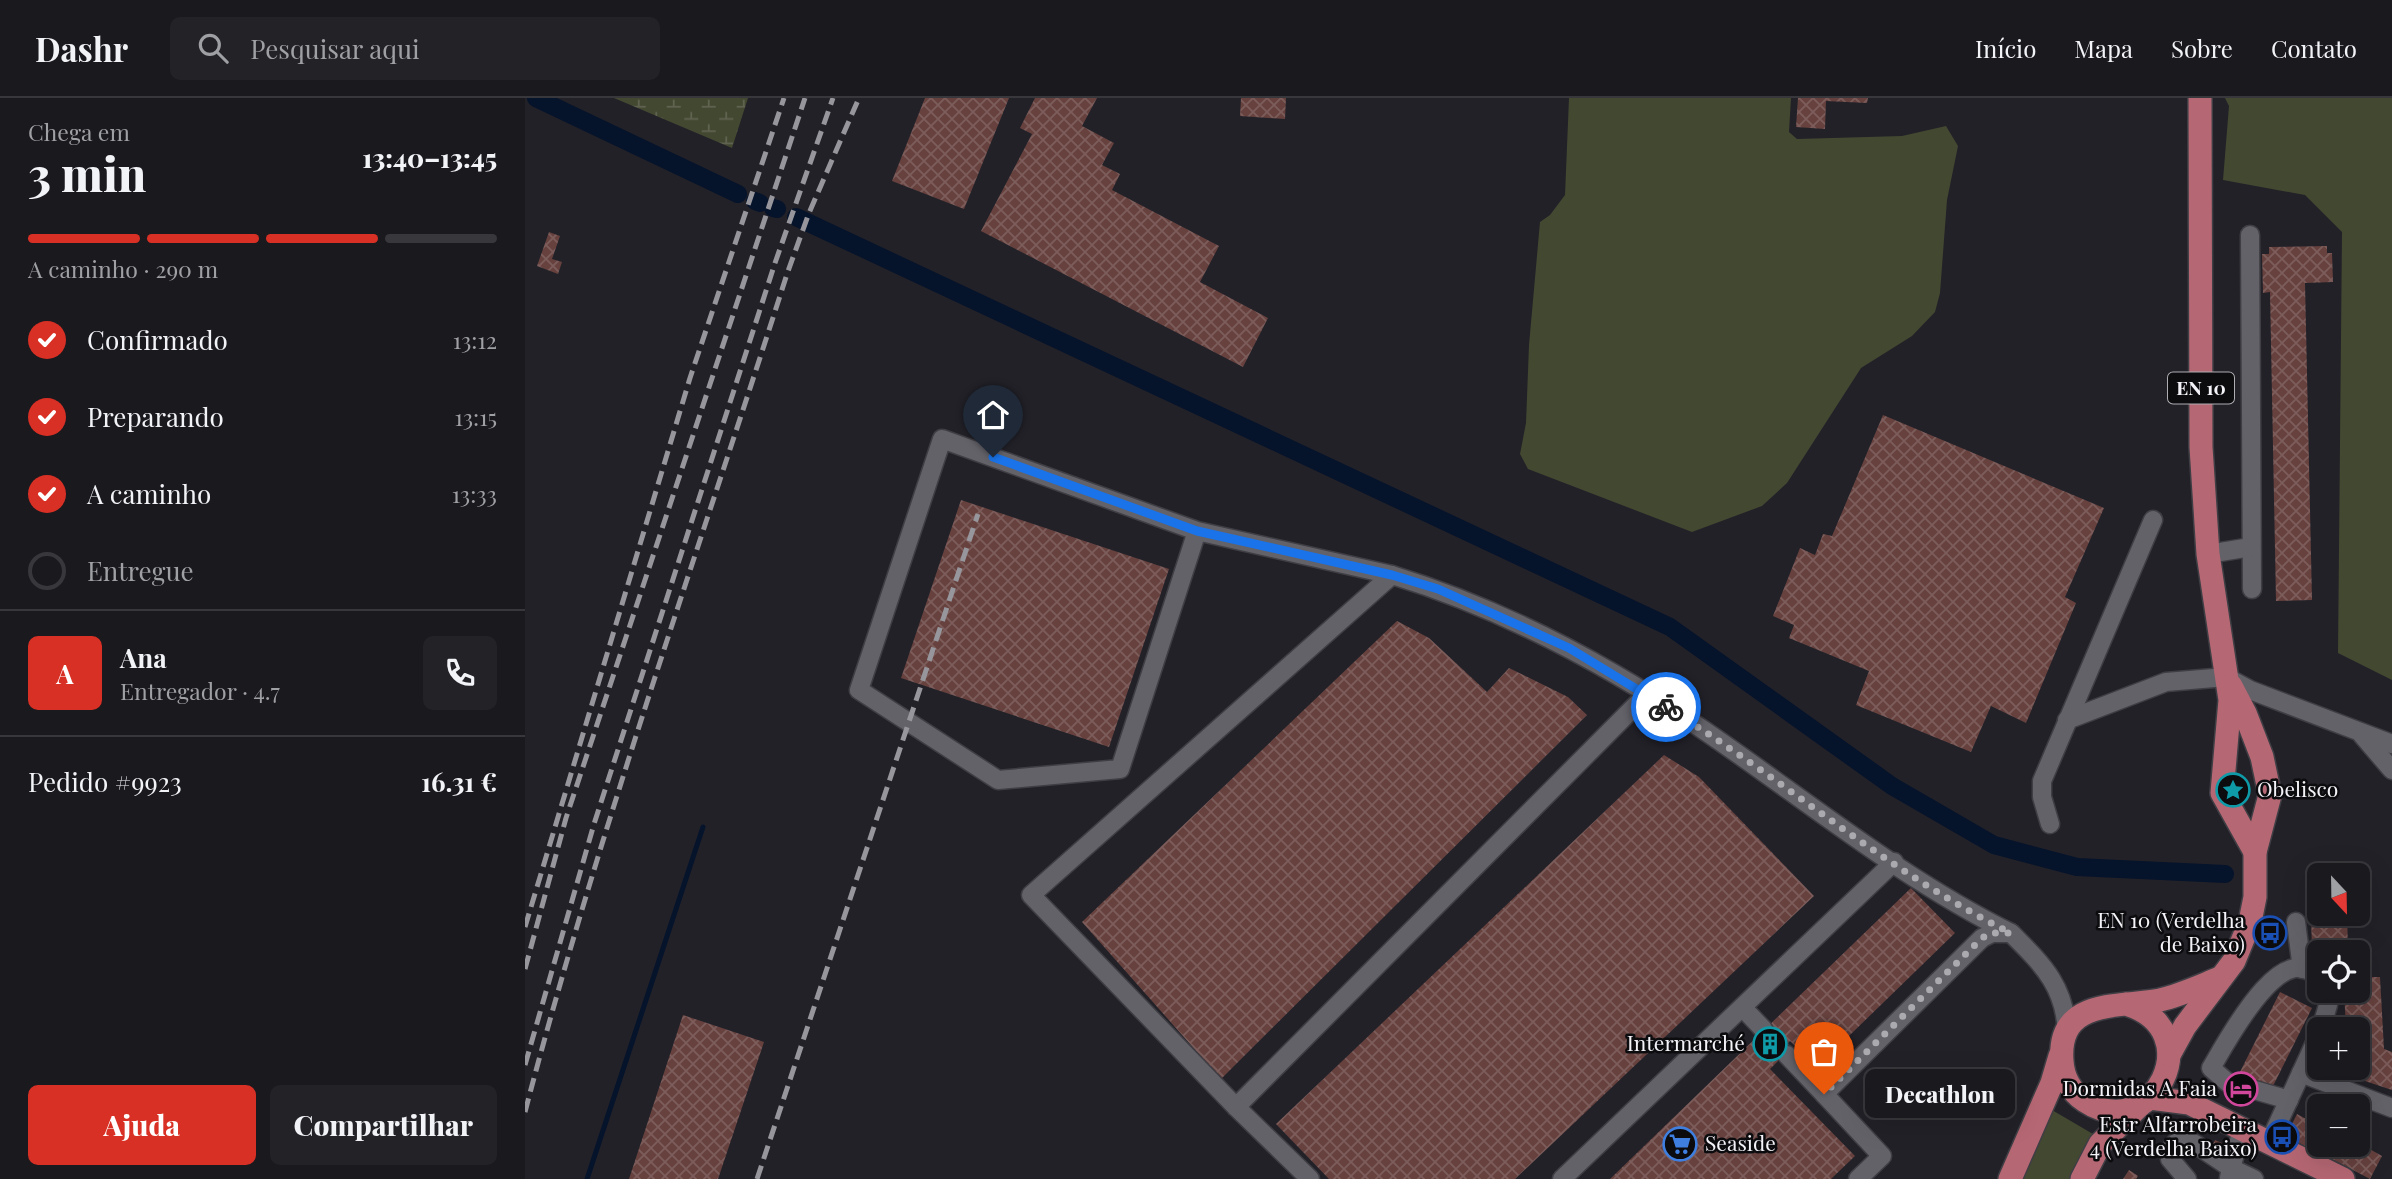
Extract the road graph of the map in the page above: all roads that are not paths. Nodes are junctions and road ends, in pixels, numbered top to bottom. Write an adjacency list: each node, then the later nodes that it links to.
1 (2200, 98): 6 (main road, EN 10)
2 (2250, 235): 5 (street)
3 (2153, 520): 11 (street)
4 (1197, 531): 4 (street); 7 (street)
5 (2251, 547): 6 (street); 8 (street)
6 (2208, 554): 9 (main road, EN 10)
7 (1392, 575): 10 (street); 35 (street)
8 (2252, 589)
9 (2226, 677): 11 (street); 12 (street); 16 (main road, EN 10); 16 (main road)
10 (1646, 695): 17 (street); 35 (street)
11 (2067, 720): 15 (street)
12 (2359, 733): 13 (street); 14 (street)
13 (2392, 744)
14 (2392, 769)
15 (2050, 824)
16 (2255, 852): 22 (main road, EN 10)
17 (1894, 862): 19 (street); 24 (street)
18 (2297, 922): 20 (street)
19 (2011, 933): 26 (street); 31 (street)
20 (2302, 969): 21 (street); 32 (street)
21 (2307, 971)
22 (2220, 978): 23 (main road); 29 (main road, EN 10)
23 (2126, 1004): 26 (main road); 29 (main road)
24 (1743, 1008): 25 (street); 42 (street)
25 (1763, 1029)
26 (2065, 1040): 33 (main road); 44 (main road)
27 (1787, 1055): 31 (street)
28 (2307, 1060): 30 (street)
29 (2169, 1061): 33 (main road, EN 10); 34 (main road)
30 (2301, 1073): 32 (street); 36 (street)
31 (1824, 1094): 43 (street)
32 (2289, 1100): 38 (street)
33 (2145, 1101): 34 (main road); 45 (main road, EN 10)
34 (2189, 1103): 37 (main road)
35 (1236, 1107): 41 (street)
36 (2392, 1108)
37 (2242, 1130): 38 (main road); 39 (street)
38 (2269, 1143): 40 (main road)
39 (2230, 1173): 46 (street); 47 (street)
40 (2334, 1177)
41 (1310, 1179)
42 (1562, 1179)
43 (1858, 1179)
44 (2010, 1179)
45 (2082, 1179)
46 (2187, 1179)
47 (2254, 1179)

